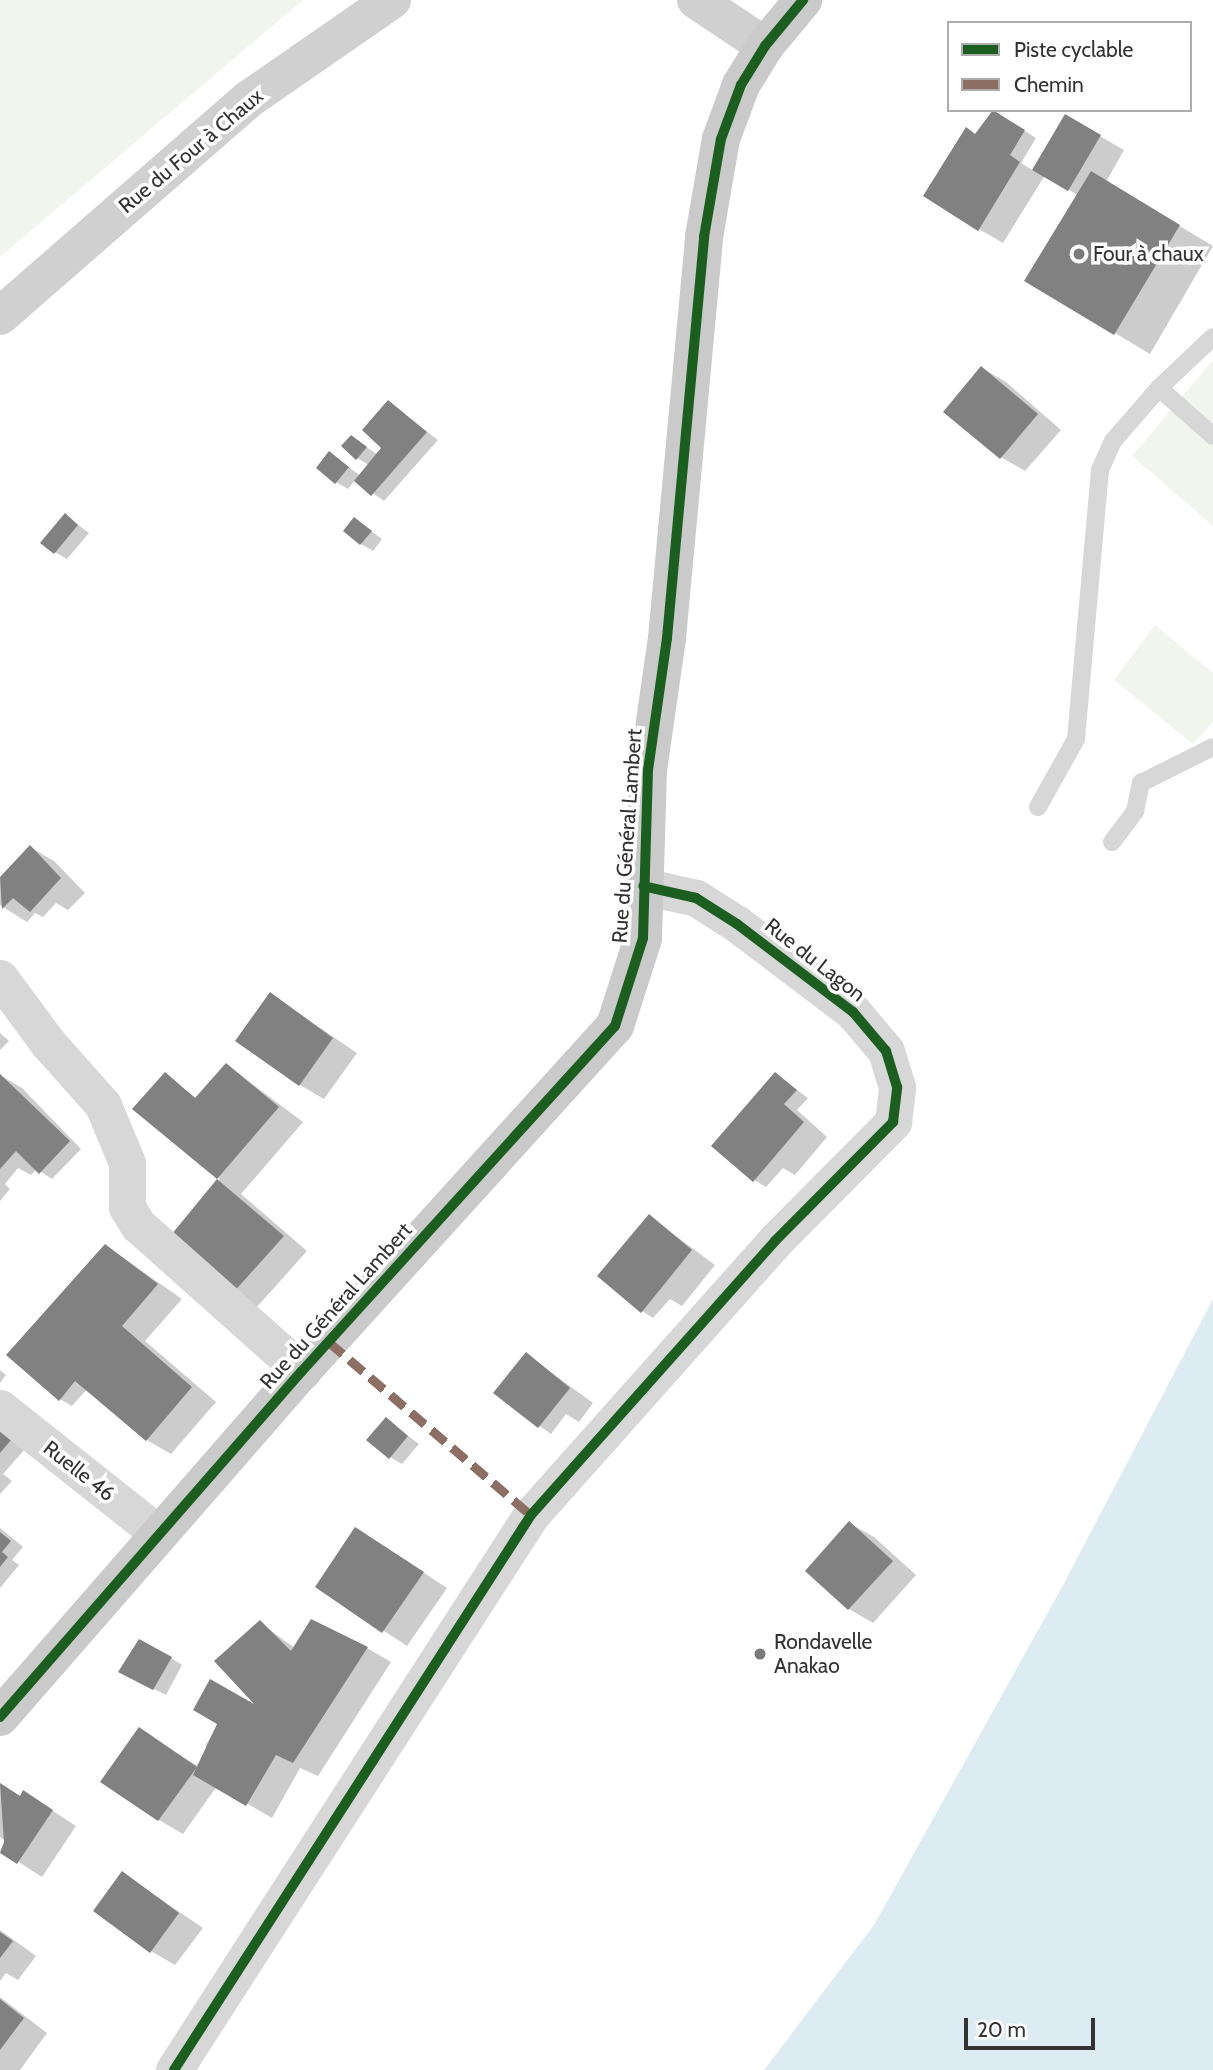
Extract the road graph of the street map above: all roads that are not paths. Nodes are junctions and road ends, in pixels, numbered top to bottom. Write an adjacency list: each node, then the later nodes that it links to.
1 (392, 0): 5 (main road, Rue du Four à Chaux)
2 (696, 0): 4 (main road)
3 (803, 0): 4 (main road, Rue du Général Lambert)
4 (765, 46): 12 (main road, Rue du Général Lambert)
5 (0, 316)
6 (1213, 337): 7 (lane)
7 (1159, 388): 8 (lane); 10 (lane)
8 (1213, 436)
9 (1213, 747): 11 (lane)
10 (1038, 807)
11 (1112, 842)
12 (643, 886): 14 (main road, Rue du Général Lambert); 18 (street, Rue du Lagon)
13 (0, 978): 14 (street)
14 (302, 1371): 16 (main road, Rue du Général Lambert)
15 (0, 1408): 16 (street, Ruelle 46)
16 (159, 1534): 17 (main road, Rue du Général Lambert)
17 (0, 1717)
18 (174, 2070)

